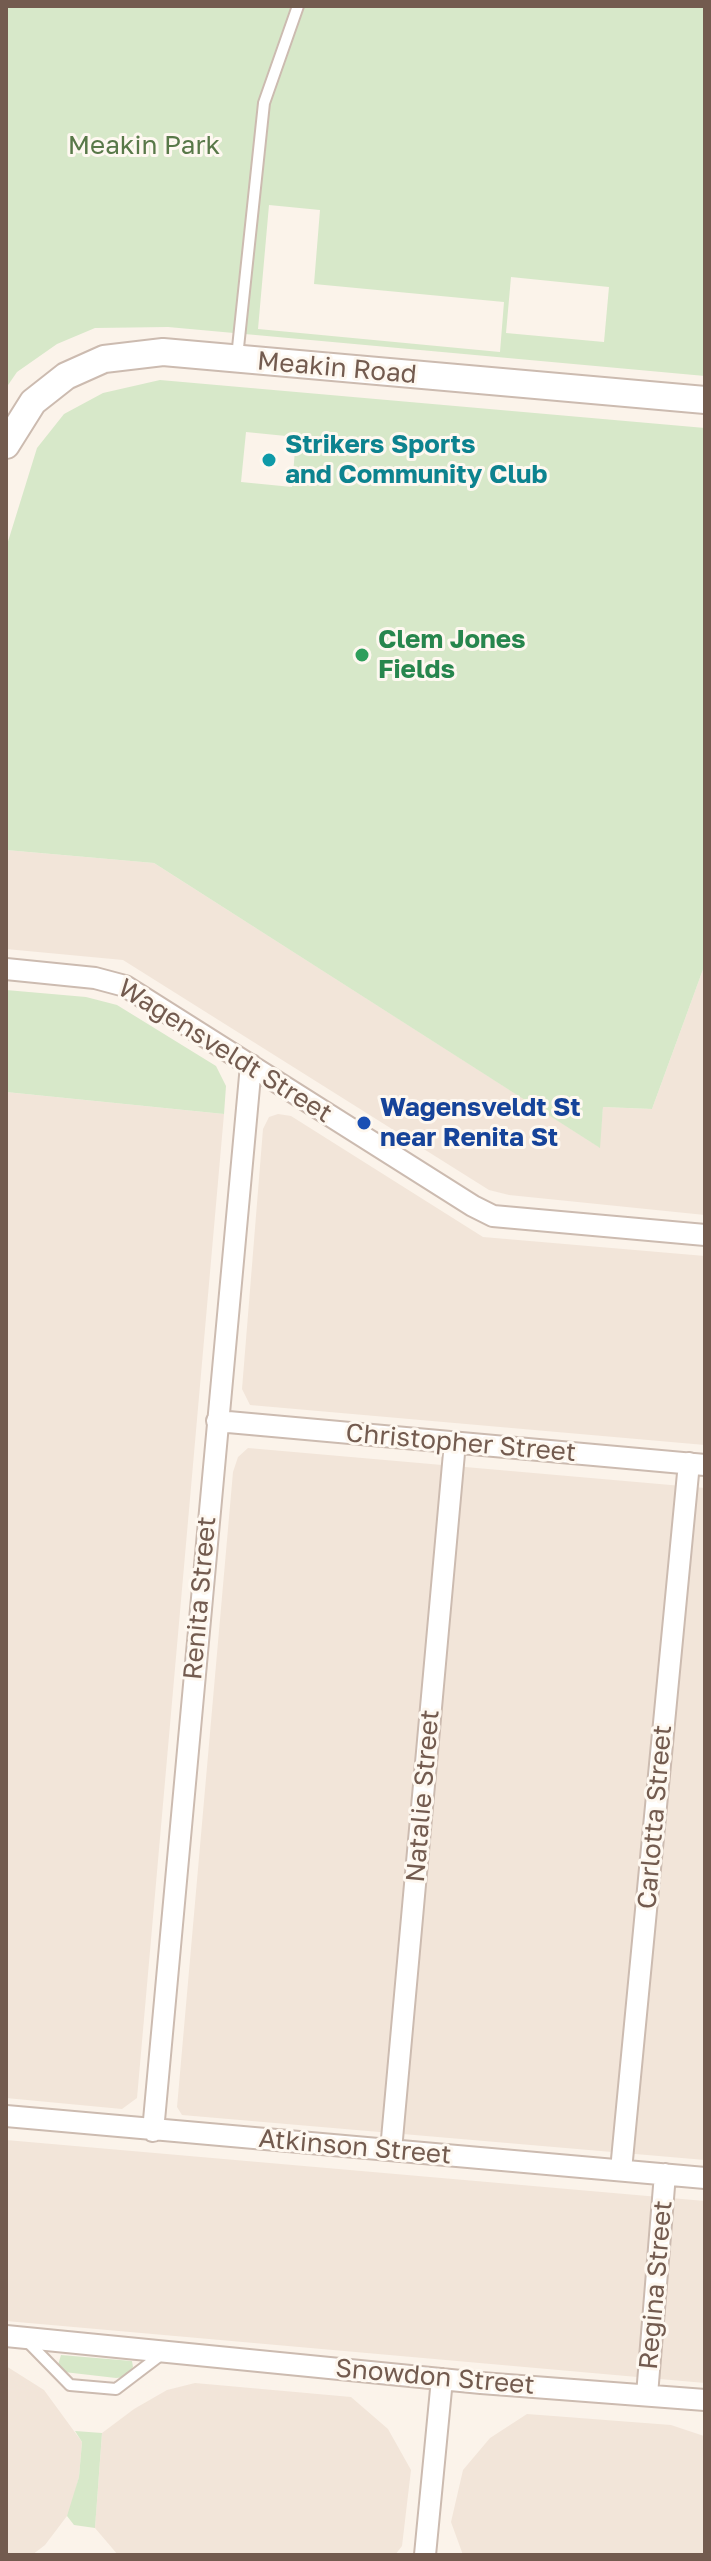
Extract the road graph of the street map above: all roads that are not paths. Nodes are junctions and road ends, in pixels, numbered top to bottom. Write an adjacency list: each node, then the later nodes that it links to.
1 (298, 6): 2 (lane)
2 (237, 359): 3 (street, Meakin Road); 4 (street, Meakin Road)
3 (705, 400)
4 (6, 445)
5 (6, 969): 6 (street, Wagensveldt Street)
6 (251, 1065): 7 (street, Wagensveldt Street); 8 (street, Renita Street)
7 (705, 1235)
8 (217, 1421): 9 (street, Christopher Street); 12 (street, Renita Street)
9 (455, 1442): 10 (street, Christopher Street); 13 (street, Natalie Street)
10 (697, 1464): 14 (street, Carlotta Street)
11 (6, 2116): 12 (street, Atkinson Street)
12 (153, 2131): 13 (street, Atkinson Street)
13 (391, 2150): 14 (street, Atkinson Street)
14 (621, 2170): 15 (street, Atkinson Street)
15 (665, 2174): 16 (street, Atkinson Street); 20 (street, Regina Street)
16 (705, 2178)
17 (15, 2337): 18 (street, Snowdon Street); 18 (lane, Snowdon Street)
18 (166, 2351): 19 (street, Snowdon Street)
19 (442, 2379): 20 (street, Snowdon Street); 22 (street)
20 (647, 2395): 21 (street, Snowdon Street)
21 (705, 2400)
22 (425, 2555)

